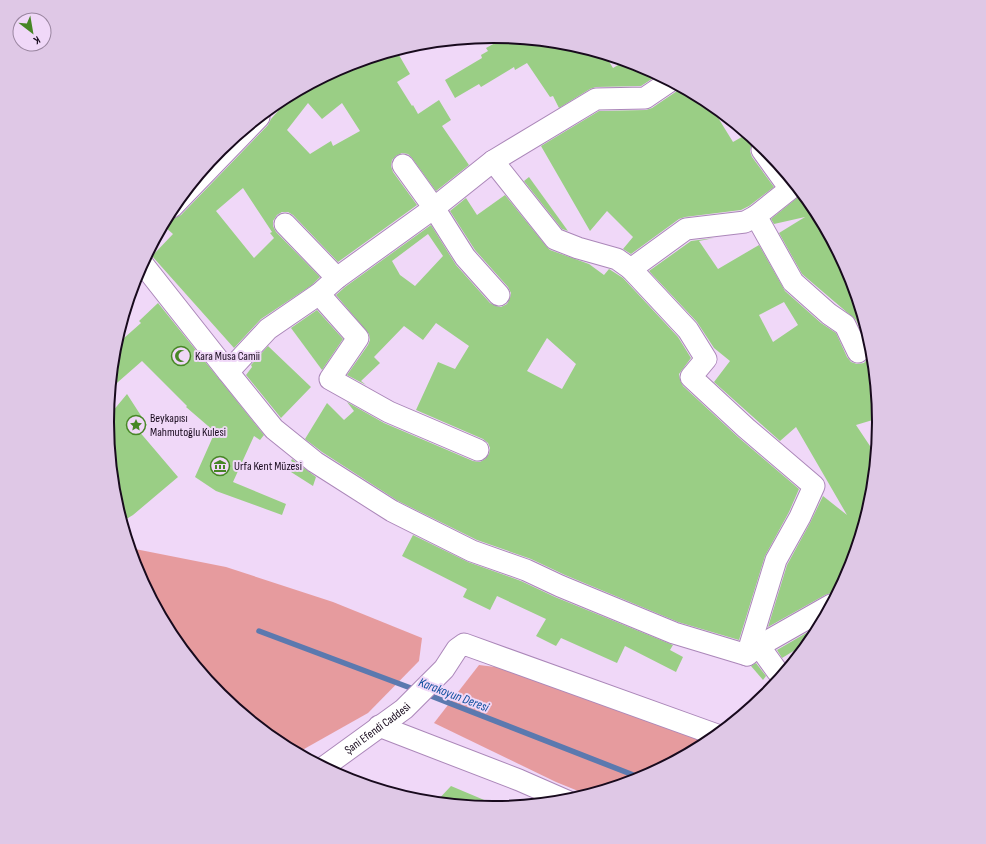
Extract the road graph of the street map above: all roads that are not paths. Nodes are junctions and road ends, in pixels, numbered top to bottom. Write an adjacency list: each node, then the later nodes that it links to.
1 (665, 84): 2 (street)
2 (493, 161): 5 (street); 9 (street)
3 (403, 164): 5 (street)
4 (777, 171): 6 (street)
5 (434, 208): 10 (street); 12 (street)
6 (756, 216): 9 (street); 13 (street)
7 (285, 224): 10 (street)
8 (147, 269): 14 (street)
9 (631, 269): 17 (street)
10 (337, 278): 11 (street)
11 (319, 294): 14 (street); 15 (street)
12 (499, 295)
13 (858, 352)
14 (228, 372): 17 (street)
15 (478, 450)
16 (822, 610): 17 (street)
17 (753, 650): 18 (street)
18 (778, 672)
19 (379, 726): 20 (street, Şani Efendi Caddesi); 21 (street, Şani Efendi Caddesi); 22 (street)
20 (710, 733)
21 (329, 764)
22 (555, 796)

